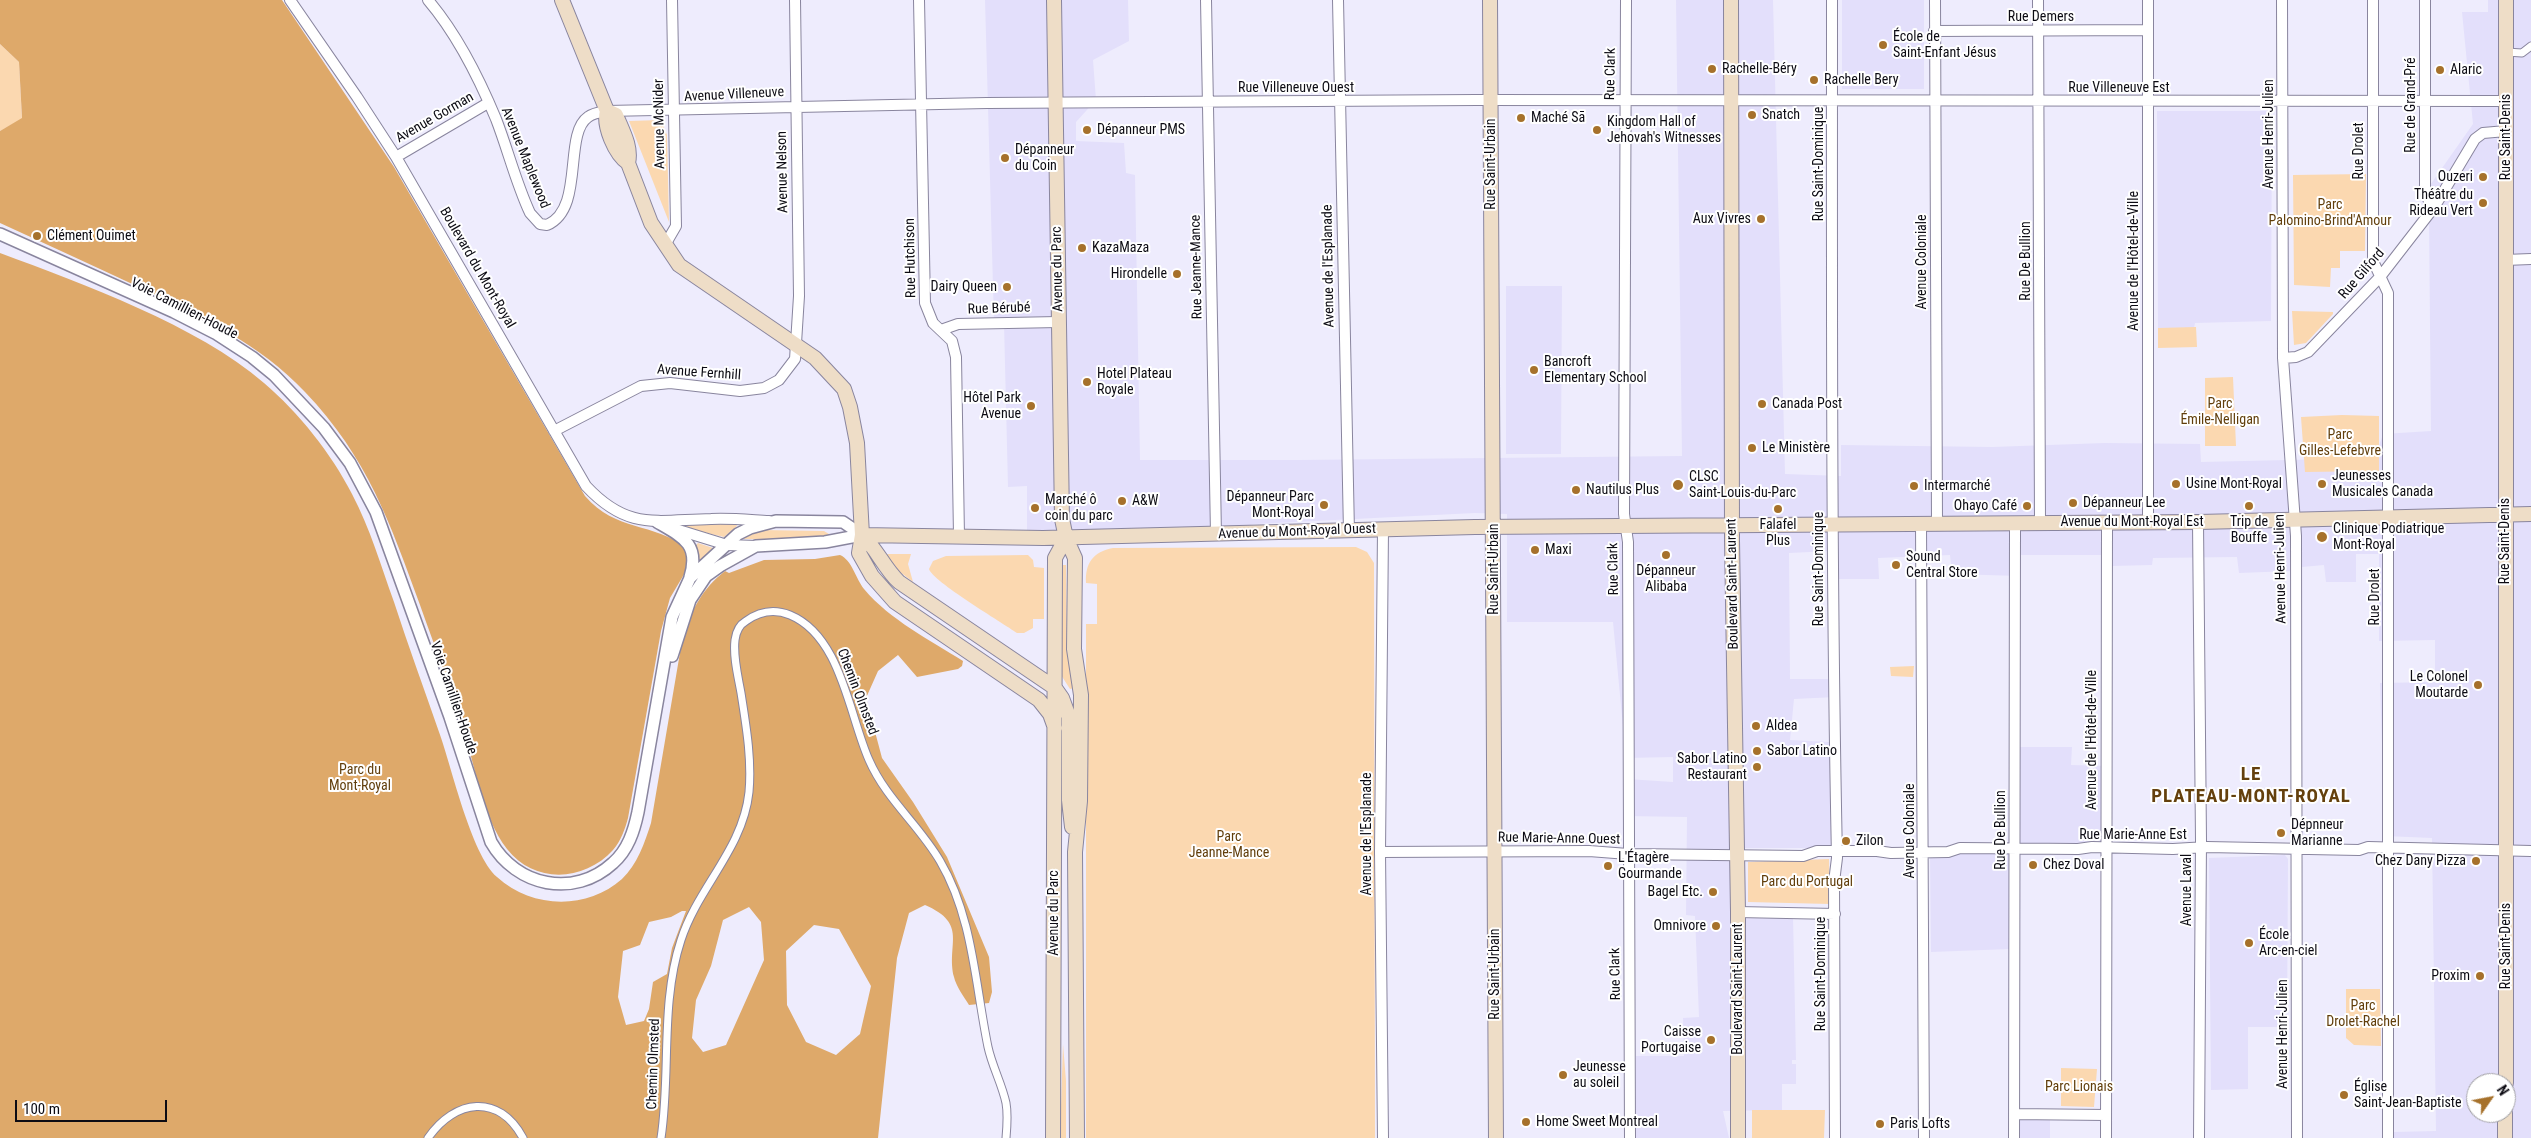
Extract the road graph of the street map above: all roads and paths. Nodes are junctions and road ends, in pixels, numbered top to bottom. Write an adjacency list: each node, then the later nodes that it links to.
1 (290, 0): 47 (street, Boulevard du Mont-Royal)
2 (428, 0): 39 (street, Avenue Maplewood)
3 (562, 0): 44 (main road)
4 (672, 0): 45 (street, Avenue McNider)
5 (795, 0): 42 (street, Avenue Nelson)
6 (919, 0): 41 (street, Rue Hutchison)
7 (1054, 0): 40 (main road, Avenue du Parc)
8 (1206, 0): 35 (street, Rue Jeanne-Mance)
9 (1338, 0): 26 (street, Avenue de l'Esplanade)
10 (1490, 0): 27 (main road, Rue Saint-Urbain)
11 (1626, 0): 28 (street, Rue Clark)
12 (1731, 0): 36 (main road, Boulevard Saint-Laurent)
13 (1832, 0): 29 (street, Rue Saint-Dominique)
14 (1935, 0): 22 (street, Avenue Coloniale)
15 (2038, 0): 23 (street, Rue De Bullion)
16 (2148, 0): 21 (street, Avenue de l'Hôtel-de-Ville)
17 (2282, 0): 31 (street, Avenue Henri-Julien)
18 (2373, 0): 32 (street, Rue Drolet)
19 (2425, 0): 33 (street, Rue de Grand-Pré)
20 (2506, 0): 25 (main road, Rue Saint-Denis)
21 (2148, 30): 23 (street, Rue Demers); 30 (street, Avenue de l'Hôtel-de-Ville)
22 (1934, 31): 23 (street, Rue Demers); 37 (street, Avenue Coloniale)
23 (2038, 31): 38 (street, Rue De Bullion)
24 (2531, 46): 25 (street)
25 (2506, 52): 34 (main road, Rue Saint-Denis)
26 (1340, 101): 27 (street, Rue Villeneuve Ouest); 35 (street, Rue Villeneuve Ouest); 78 (street, Avenue de l'Esplanade)
27 (1490, 101): 28 (street, Rue Villeneuve Ouest); 75 (main road, Rue Saint-Urbain)
28 (1626, 101): 36 (street, Rue Villeneuve Ouest); 76 (street, Rue Clark)
29 (1832, 101): 36 (street, Rue Villeneuve Est); 37 (street, Rue Villeneuve Est); 73 (street, Rue Saint-Dominique)
30 (2148, 101): 31 (street, Rue Villeneuve Est); 38 (street, Rue Villeneuve Est); 68 (street, Avenue de l'Hôtel-de-Ville)
31 (2282, 101): 32 (street, Rue Villeneuve Est); 58 (street, Avenue Henri-Julien)
32 (2373, 101): 33 (street, Rue Villeneuve Est); 54 (street, Rue Drolet)
33 (2424, 101): 34 (street, Rue Villeneuve Est); 48 (street, Rue de Grand-Pré)
34 (2506, 101): 46 (main road, Rue Saint-Denis)
35 (1208, 102): 40 (street, Rue Villeneuve Ouest); 79 (street, Rue Jeanne-Mance)
36 (1731, 102): 74 (main road, Boulevard Saint-Laurent)
37 (1935, 102): 38 (street, Rue Villeneuve Est); 71 (street, Avenue Coloniale)
38 (2038, 102): 66 (street, Rue De Bullion)
39 (488, 103): 44 (street, Avenue Maplewood); 47 (street, Avenue Gorman)
40 (1056, 103): 41 (street, Rue Villeneuve Ouest); 55 (main road, Avenue du Parc)
41 (922, 105): 43 (street, Rue Villeneuve Ouest); 56 (street, Rue Hutchison)
42 (796, 106): 43 (street, Avenue Villeneuve); 45 (street, Avenue Villeneuve); 57 (street, Avenue Nelson)
43 (861, 106)
44 (607, 110): 45 (street, Avenue Villeneuve); 51 (main road)
45 (673, 111): 51 (street, Avenue McNider)
46 (2506, 131): 48 (street, Rue Gilford); 53 (main road, Rue Saint-Denis)
47 (396, 157): 59 (street, Boulevard du Mont-Royal)
48 (2432, 209): 54 (street, Rue Gilford)
49 (0, 234): 85 (street, Voie Camillien-Houde)
50 (0, 243): 84 (street, Voie Camillien-Houde)
51 (665, 245): 57 (main road)
52 (2531, 259): 53 (street)
53 (2505, 260): 60 (main road, Rue Saint-Denis)
54 (2380, 276): 58 (street, Rue Gilford); 62 (street, Rue Drolet)
55 (1058, 322): 56 (street, Rue Bérubé); 82 (main road, Avenue du Parc)
56 (941, 330): 81 (street, Rue Hutchison)
57 (797, 344): 59 (street, Avenue Fernhill); 80 (main road)
58 (2283, 358): 63 (street, Avenue Henri-Julien)
59 (554, 432): 65 (street, Boulevard du Mont-Royal)
60 (2505, 514): 61 (main road, Avenue du Mont-Royal Est); 62 (main road, Avenue du Mont-Royal Est); 93 (main road, Rue Saint-Denis)
61 (2531, 514)
62 (2388, 518): 63 (main road, Avenue du Mont-Royal Est); 91 (street, Rue Drolet)
63 (2295, 520): 69 (main road, Avenue du Mont-Royal Est); 92 (street, Avenue Henri-Julien)
64 (776, 521): 65 (street, Boulevard du Mont-Royal); 80 (street, Boulevard du Mont-Royal); 83 (street, Boulevard du Mont-Royal)
65 (658, 522): 83 (street, Boulevard du Mont-Royal); 85 (street)
66 (2040, 522): 67 (main road, Avenue du Mont-Royal Est); 72 (main road, Avenue du Mont-Royal Est)
67 (2107, 522): 68 (main road, Avenue du Mont-Royal Est); 90 (street, Avenue de l'Hôtel-de-Ville)
68 (2148, 522): 69 (main road, Avenue du Mont-Royal Est)
69 (2198, 522): 88 (street, Avenue Laval)
70 (1921, 523): 71 (main road, Avenue du Mont-Royal Est); 73 (main road, Avenue du Mont-Royal Est); 99 (street, Avenue Coloniale)
71 (1937, 523): 72 (main road, Avenue du Mont-Royal Est)
72 (2014, 523): 89 (street, Rue De Bullion)
73 (1832, 524): 74 (main road, Avenue du Mont-Royal Est); 98 (street, Rue Saint-Dominique)
74 (1732, 525): 76 (main road, Avenue du Mont-Royal Ouest); 101 (main road, Boulevard Saint-Laurent)
75 (1494, 527): 76 (main road, Avenue du Mont-Royal Ouest); 77 (main road, Avenue du Mont-Royal Ouest); 97 (main road, Rue Saint-Urbain)
76 (1626, 527): 100 (street, Rue Clark)
77 (1383, 529): 78 (main road, Avenue du Mont-Royal Ouest); 96 (street, Avenue de l'Esplanade)
78 (1348, 532): 79 (main road, Avenue du Mont-Royal Ouest)
79 (1216, 534): 82 (main road, Avenue du Mont-Royal Ouest)
80 (862, 535): 81 (main road, Avenue du Mont-Royal Ouest); 84 (street, Boulevard du Mont-Royal); 86 (main road); 87 (main road)
81 (959, 536): 82 (main road, Avenue du Mont-Royal Ouest)
82 (1066, 538): 86 (main road, Avenue du Parc); 95 (main road, Avenue du Parc)
83 (726, 545): 84 (street, Boulevard du Mont-Royal); 85 (street, Voie Camillien-Houde)
84 (756, 546)
85 (690, 578)
86 (1055, 688): 87 (main road, Avenue du Parc); 95 (main road, Avenue du Parc)
87 (1055, 728): 112 (main road, Avenue du Parc)
88 (2201, 847): 90 (street, Rue Marie-Anne Est); 92 (street, Rue Marie-Anne Est); 122 (street, Avenue Laval)
89 (2015, 848): 90 (street, Rue Marie-Anne Est); 99 (street, Rue Marie-Anne Est); 105 (street, Rue De Bullion)
90 (2106, 848): 106 (street, Avenue de l'Hôtel-de-Ville)
91 (2390, 848): 92 (street, Rue Marie-Anne Est); 93 (street, Rue Marie-Anne Est); 124 (street, Rue Drolet)
92 (2297, 850): 123 (street, Avenue Henri-Julien)
93 (2506, 850): 94 (street, Rue Marie-Anne Est); 104 (main road, Rue Saint-Denis)
94 (2531, 850)
95 (1075, 852): 113 (main road, Avenue du Parc)
96 (1380, 852): 97 (street, Rue Marie-Anne Ouest); 114 (street, Avenue de l'Esplanade)
97 (1494, 852): 100 (street, Rue Marie-Anne Ouest); 115 (main road, Rue Saint-Urbain)
98 (1837, 852): 99 (street, Rue Marie-Anne Est); 101 (street, Rue Marie-Anne Est); 103 (street, Rue Saint-Dominique)
99 (1924, 852): 119 (street, Avenue Coloniale)
100 (1628, 854): 101 (street, Rue Marie-Anne Ouest); 116 (street, Rue Clark)
101 (1737, 855): 102 (main road, Boulevard Saint-Laurent)
102 (1738, 912): 103 (street); 117 (main road, Boulevard Saint-Laurent)
103 (1835, 914): 118 (street, Rue Saint-Dominique)
104 (2506, 1073)
105 (2014, 1114): 106 (street); 120 (street, Rue De Bullion)
106 (2106, 1115): 121 (street, Avenue de l'Hôtel-de-Ville)
107 (2505, 1123): 125 (main road)
108 (428, 1138): 109 (street)
109 (523, 1138)
110 (661, 1138): 111 (street, Chemin Olmsted)
111 (1006, 1138)
112 (1053, 1138)
113 (1077, 1138)
114 (1383, 1138)
115 (1496, 1138)
116 (1630, 1138)
117 (1738, 1138)
118 (1835, 1138)
119 (1924, 1138)
120 (2014, 1138)
121 (2106, 1138)
122 (2199, 1138)
123 (2297, 1138)
124 (2388, 1138)
125 (2506, 1138)

